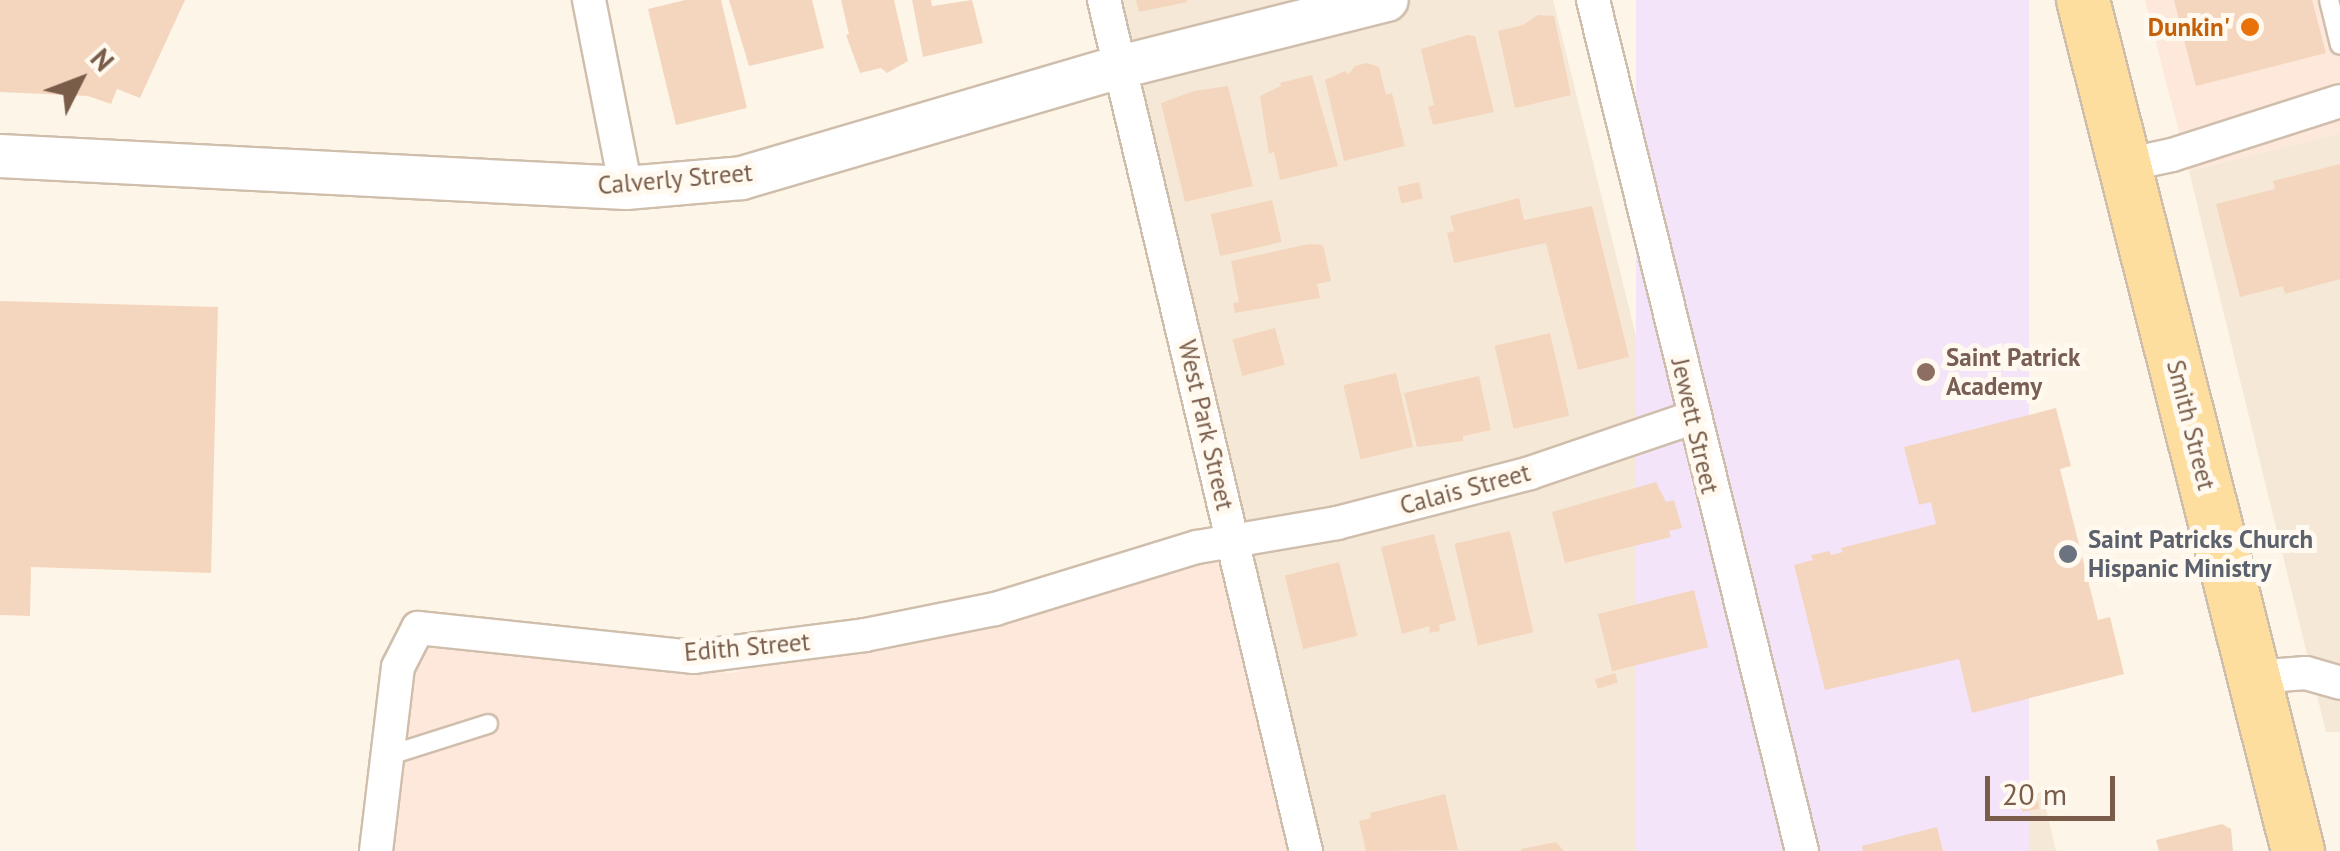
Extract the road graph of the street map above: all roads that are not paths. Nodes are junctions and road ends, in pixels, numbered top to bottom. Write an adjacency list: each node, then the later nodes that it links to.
1 (590, 0): 12 (street)
2 (1104, 0): 8 (street, West Park Street)
3 (1387, 0): 8 (street, Calverly Street)
4 (1593, 0): 13 (street, Jewett Street)
5 (2083, 0): 11 (main road, Smith Street)
6 (2329, 0): 7 (lane)
7 (2340, 44)
8 (1120, 66): 12 (street, Calverly Street); 14 (street, West Park Street)
9 (2340, 101): 11 (street)
10 (0, 156): 12 (street, Calverly Street)
11 (2125, 164): 15 (main road, Smith Street)
12 (626, 188)
13 (1692, 418): 14 (street, Calais Street); 21 (street, Jewett Street)
14 (1233, 543): 18 (street, Edith Street); 20 (street, West Park Street)
15 (2254, 677): 16 (street); 22 (main road, Smith Street)
16 (2340, 683)
17 (488, 724): 18 (lane)
18 (387, 756): 19 (street, Edith Street)
19 (376, 851)
20 (1306, 851)
21 (1802, 851)
22 (2298, 851)

